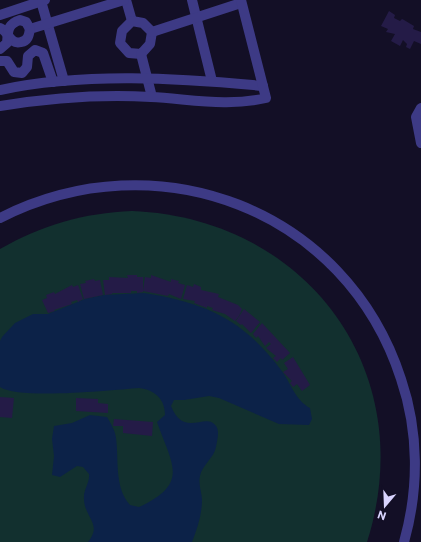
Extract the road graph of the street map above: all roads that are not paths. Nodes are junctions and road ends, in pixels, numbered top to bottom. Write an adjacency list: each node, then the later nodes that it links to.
1 (125, 0): 7 (lane); 8 (lane)
2 (192, 0): 6 (lane)
3 (43, 1): 5 (lane); 8 (lane)
4 (241, 1): 6 (lane); 21 (lane)
5 (0, 15)
6 (196, 17): 11 (lane); 18 (lane)
7 (132, 21): 11 (lane); 14 (lane)
8 (48, 24): 10 (lane); 16 (lane)
9 (0, 28): 12 (lane)
10 (30, 29): 12 (lane); 12 (lane)
11 (152, 32): 14 (lane)
12 (8, 36): 13 (lane)
13 (0, 49)
14 (142, 54): 17 (lane)
15 (0, 60): 19 (lane)
16 (64, 80): 17 (lane); 19 (lane)
17 (147, 80): 18 (lane); 23 (lane)
18 (212, 81): 21 (lane)
19 (53, 82): 20 (lane)
20 (32, 85): 22 (lane); 24 (lane)
21 (263, 86): 23 (lane)
22 (0, 90)
23 (152, 97): 24 (lane)
24 (36, 101): 25 (lane)
25 (0, 106)
26 (421, 108): 27 (lane)
27 (421, 143)
28 (0, 218): 29 (lane)
29 (404, 542)

